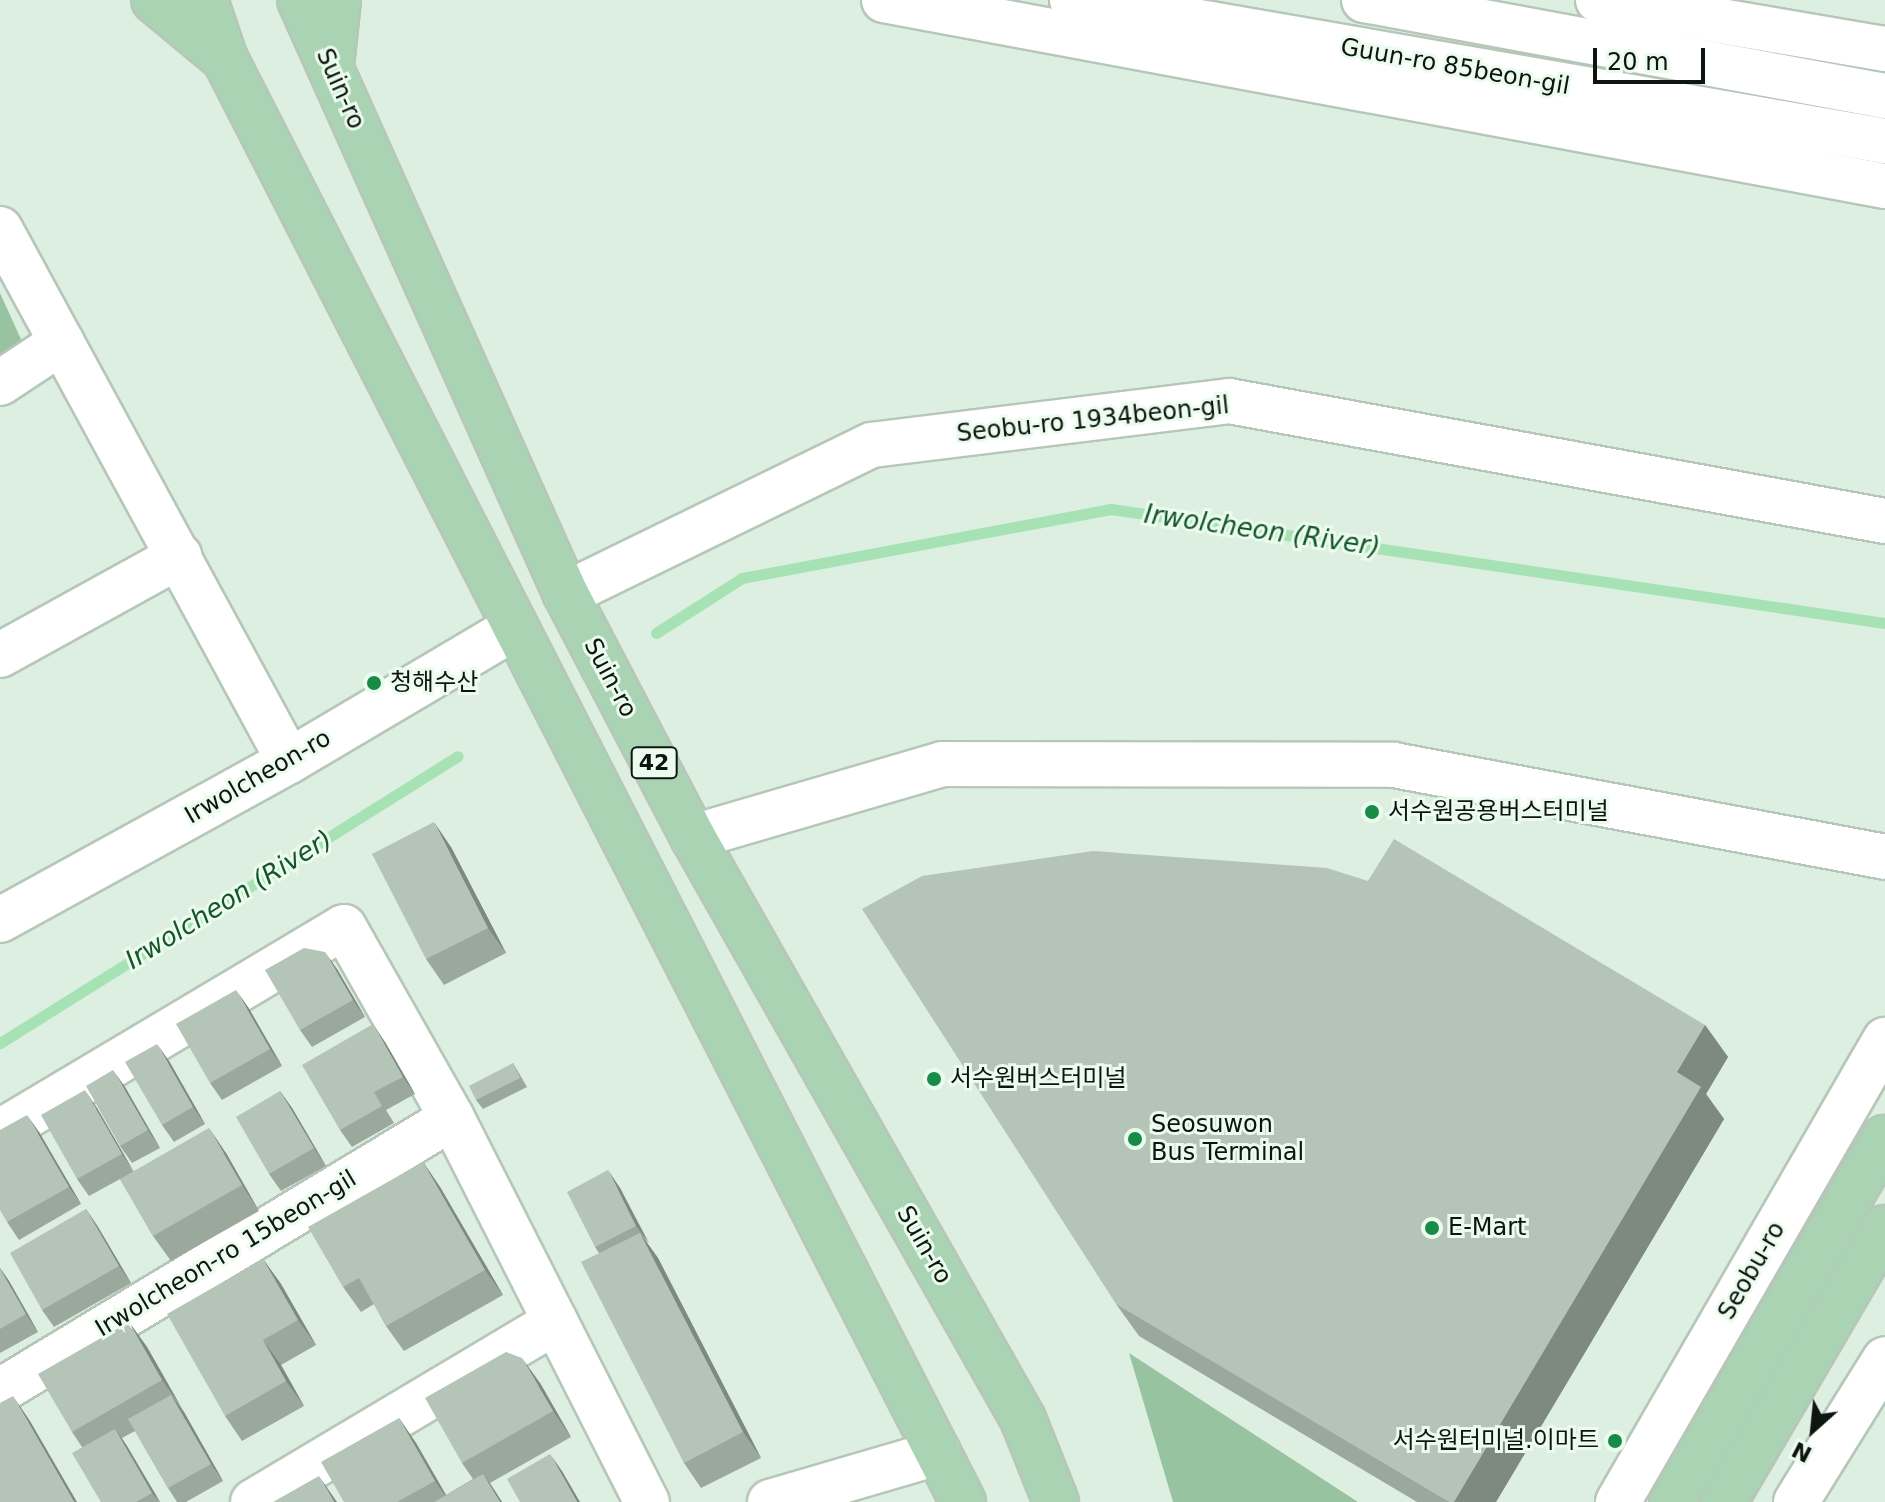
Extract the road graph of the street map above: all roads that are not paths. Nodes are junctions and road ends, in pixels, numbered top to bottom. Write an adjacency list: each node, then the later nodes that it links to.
1 (154, 0): 11 (main road)
2 (205, 0): 11 (main road)
3 (300, 0): 12 (main road, Suin-ro / 42)
4 (338, 0): 12 (main road)
5 (884, 0): 15 (street)
6 (1072, 0): 14 (street, Guun-ro 85beon-gil)
7 (1364, 0): 13 (street, Guun-ro 85beon-gil)
8 (1598, 0): 9 (street)
9 (1681, 7): 10 (street)
10 (1885, 49)
11 (225, 59): 22 (main road)
12 (331, 68): 21 (main road, Suin-ro / 42)
13 (1885, 96)
14 (1885, 141)
15 (1885, 186)
16 (0, 229): 17 (street)
17 (62, 342): 18 (street); 20 (street)
18 (0, 383)
19 (1885, 521): 21 (street, Seobu-ro 1934beon-gil)
20 (179, 556): 23 (street); 24 (street)
21 (566, 594): 25 (main road, Suin-ro / 42)
22 (514, 628): 24 (street, Irwolcheon-ro); 36 (main road)
23 (0, 655)
24 (289, 761): 27 (street, Irwolcheon-ro)
25 (693, 837): 26 (street); 41 (main road, Suin-ro / 42)
26 (1885, 857)
27 (0, 920)
28 (1885, 1040): 42 (street, Seobu-ro)
29 (452, 1118): 30 (street); 33 (street); 35 (street, Irwolcheon-ro 15beon-gil)
30 (0, 1132)
31 (1885, 1138): 43 (main road, Seobu-ro)
32 (1885, 1228): 44 (main road)
33 (555, 1322): 37 (street); 38 (street)
34 (1885, 1359): 45 (street)
35 (0, 1391)
36 (938, 1453): 39 (street); 40 (main road)
37 (253, 1502)
38 (647, 1502)
39 (770, 1502)
40 (963, 1502)
41 (1056, 1502)
42 (1618, 1502)
43 (1672, 1502)
44 (1724, 1502)
45 (1796, 1502)

